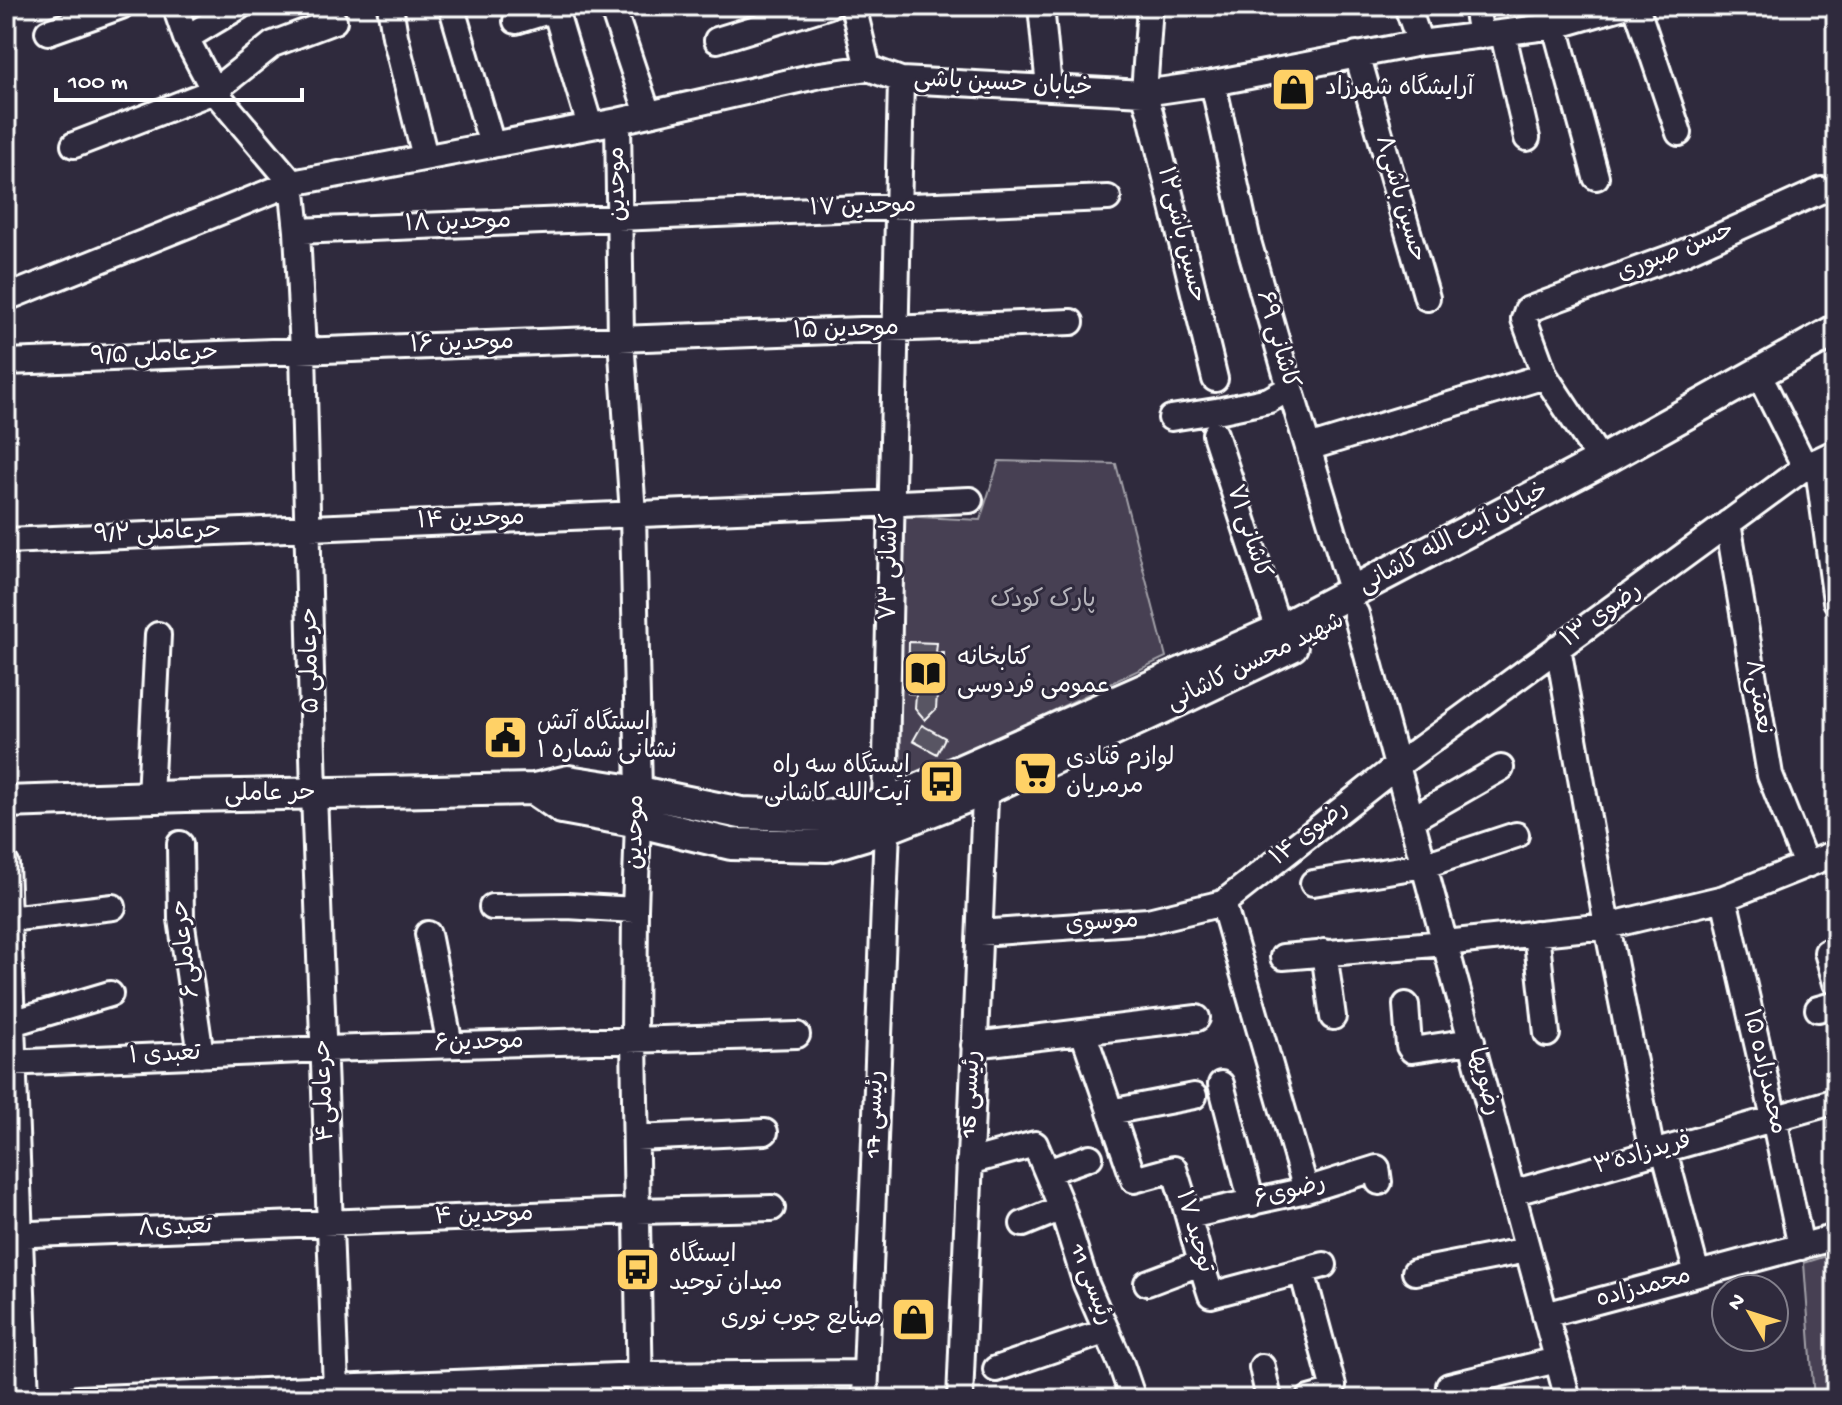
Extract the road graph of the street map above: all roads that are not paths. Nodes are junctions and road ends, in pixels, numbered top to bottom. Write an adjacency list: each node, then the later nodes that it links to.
1 (121, 6): 18 (street)
2 (175, 6): 20 (street)
3 (240, 6): 20 (street)
4 (390, 6): 37 (street)
5 (612, 6): 30 (street)
6 (827, 6): 21 (street)
7 (853, 6): 24 (street)
8 (1041, 6): 27 (street)
9 (1150, 6): 29 (street, حسین باشی۱۲)
10 (1407, 6): 22 (street)
11 (1476, 6): 19 (street)
12 (1624, 6): 17 (street, خیابان حسین باشی)
13 (1636, 6): 33 (street)
14 (454, 15): 36 (street)
15 (334, 21): 28 (street)
16 (516, 21): 32 (street)
17 (1555, 26): 19 (street, خیابان حسین باشی); 38 (street)
18 (48, 32)
19 (1492, 35): 22 (street, خیابان حسین باشی); 34 (street)
20 (186, 38): 28 (street)
21 (717, 40)
22 (1420, 43): 23 (street, خیابان حسین باشی)
23 (1357, 54): 26 (street, خیابان حسین باشی); 46 (street, حسین باشی۸)
24 (868, 68): 25 (street, خیابان حسین باشی); 30 (street, خیابان حسین باشی)
25 (901, 80): 27 (street, خیابان حسین باشی); 42 (street, کاشانی ۷۳)
26 (1213, 83): 29 (street, خیابان حسین باشی); 56 (street, کاشانی ۶۹)
27 (1049, 87): 29 (street, خیابان حسین باشی)
28 (214, 91): 35 (street); 39 (street)
29 (1144, 93): 55 (street, حسین باشی۱۲)
30 (648, 114): 31 (street, خیابان حسین باشی)
31 (618, 121): 32 (street, خیابان حسین باشی); 43 (street, موحدین)
32 (590, 126): 36 (street, خیابان حسین باشی)
33 (1679, 133)
34 (1527, 138)
35 (74, 145)
36 (492, 145): 37 (street, خیابان حسین باشی)
37 (425, 157): 39 (street, خیابان حسین باشی)
38 (1596, 177)
39 (292, 183): 44 (street, حرعاملی ۵); 45 (street, خیابان حسین باشی)
40 (1822, 190): 54 (street, حسن صبوری)
41 (1108, 198): 42 (street, موحدین ۱۷)
42 (899, 207): 43 (street, موحدین ۱۷); 48 (street, کاشانی ۷۳)
43 (619, 218): 44 (street, موحدین ۱۸); 50 (street, موحدین)
44 (297, 231): 51 (street, حرعاملی ۵)
45 (6, 298)
46 (1427, 298)
47 (1071, 322): 48 (street, موحدین ۱۵)
48 (896, 329): 50 (street, موحدین ۱۵); 64 (street, کاشانی ۷۳)
49 (1836, 330): 62 (main road, خیابان آیت الله کاشانی)
50 (621, 339): 51 (street, موحدین ۱۶); 65 (street, موحدین)
51 (303, 351): 53 (street, حرعاملی ۹/۵); 67 (street, حرعاملی ۵)
52 (1836, 351): 57 (main road, شهید محسن کاشانی)
53 (6, 362)
54 (1545, 376): 60 (street); 62 (street)
55 (1215, 379)
56 (1290, 388): 58 (street); 60 (street, کاشانی ۶۹)
57 (1766, 389): 61 (street); 70 (main road, شهید محسن کاشانی)
58 (1171, 418)
59 (1215, 434): 71 (street, کاشانی ۷۱)
60 (1308, 448): 70 (street, کاشانی ۶۹)
61 (1819, 460): 66 (street, رضوی ۱۳); 69 (street)
62 (1601, 461): 70 (main road, خیابان آیت الله کاشانی)
63 (970, 500): 64 (street, موحدین ۱۴)
64 (893, 503): 65 (street, موحدین ۱۴); 81 (street, کاشانی ۷۳)
65 (633, 514): 67 (street, موحدین ۱۴); 80 (street, موحدین)
66 (1728, 523): 73 (street, رضوی ۱۳); 88 (street, نعمتی۸)
67 (309, 528): 68 (street, حرعاملی ۹/۲); 77 (street, حرعاملی ۵)
68 (6, 541)
69 (1836, 601)
70 (1354, 604): 71 (main road, خیابان آیت الله کاشانی); 74 (street, کاشانی ۶۹); 76 (main road, شهید محسن کاشانی)
71 (1279, 630): 76 (main road, خیابان آیت الله کاشانی)
72 (158, 635): 78 (street)
73 (1558, 647): 74 (street, رضوی ۱۳); 96 (street)
74 (1398, 765): 82 (street, رضویها); 91 (street, رضوی ۱۴)
75 (1501, 768): 82 (street)
76 (986, 774): 81 (main road, خیابان آیت الله کاشانی); 97 (street, رئیسی 15)
77 (314, 794): 78 (main road, حر عاملی); 80 (main road, حر عاملی); 117 (street, حرعاملی۴)
78 (150, 797): 79 (main road, حر عاملی)
79 (6, 802)
80 (639, 807): 81 (main road); 94 (street, موحدین)
81 (886, 816): 154 (street, رئیسی 17)
82 (1412, 819): 87 (street, رضویها)
83 (1516, 835): 87 (street)
84 (180, 844): 118 (street, حرعاملی۶)
85 (1836, 853): 88 (street)
86 (6, 864): 95 (street)
87 (1425, 865): 89 (street); 100 (street, رضویها)
88 (1806, 865): 90 (street)
89 (1313, 883)
90 (1724, 898): 96 (street); 124 (street, محمدزاده ۱۵)
91 (1223, 903): 97 (street, موسوی); 132 (street)
92 (113, 907): 95 (street)
93 (492, 907): 94 (street)
94 (635, 910): 113 (street, موحدین)
95 (8, 919): 109 (street)
96 (1607, 926): 98 (street); 127 (street)
97 (980, 933): 116 (street, رئیسی 15)
98 (1536, 933): 100 (street); 111 (street)
99 (428, 934): 115 (street)
100 (1445, 943): 102 (street); 114 (street, رضویها)
101 (1836, 949): 104 (street)
102 (1324, 952): 103 (street); 107 (street)
103 (1283, 957)
104 (1836, 983)
105 (110, 994): 109 (street)
106 (1406, 1005): 114 (street)
107 (1333, 1017)
108 (1197, 1018): 110 (street)
109 (12, 1023): 119 (street)
110 (1083, 1032): 116 (street); 123 (street)
111 (1547, 1034)
112 (797, 1035): 113 (street, موحدین۶)
113 (634, 1039): 115 (street, موحدین۶); 126 (street, موحدین)
114 (1472, 1041): 133 (street, رضویها)
115 (450, 1045): 117 (street, موحدین۶)
116 (974, 1045): 129 (street, رئیسی 15)
117 (325, 1049): 118 (street, تعبدی ۱); 139 (street, حرعاملی۴)
118 (201, 1055): 119 (street, تعبدی ۱)
119 (10, 1063): 141 (street)
120 (1221, 1084): 134 (street)
121 (1194, 1096): 123 (street)
122 (1836, 1101): 124 (street, فریدزاده۳)
123 (1110, 1112): 138 (street, توحید ۱۷)
124 (1774, 1118): 127 (street, فریدزاده۳); 143 (street, محمدزاده ۱۵)
125 (765, 1132): 126 (street)
126 (636, 1138): 137 (street, موحدین)
127 (1658, 1151): 133 (street, فریدزاده۳); 147 (street)
128 (1090, 1157): 130 (street)
129 (969, 1162): 130 (street, رئیسی 11); 161 (street, رئیسی 15)
130 (1047, 1172): 136 (street, رئیسی 11)
131 (1379, 1182): 132 (street, رضوی۶)
132 (1306, 1190): 134 (street, رضوی۶)
133 (1512, 1193): 144 (street, رضویها)
134 (1252, 1203): 138 (street, رضوی۶)
135 (772, 1208): 137 (street, موحدین ۴)
136 (1062, 1208): 140 (street); 150 (street, رئیسی 11)
137 (637, 1211): 139 (street, موحدین ۴); 156 (street, موحدین)
138 (1189, 1216): 145 (street, توحید ۱۷)
139 (331, 1223): 141 (street, تعبدی۸); 157 (street, حرعاملی۴)
140 (1023, 1224)
141 (13, 1234): 158 (street)
142 (1836, 1237): 143 (street, محمدزاده)
143 (1801, 1247): 147 (street, محمدزاده)
144 (1527, 1250): 146 (street); 149 (street, رضویها)
145 (1200, 1263): 148 (street); 164 (street, توحید ۱۷)
146 (1415, 1272)
147 (1697, 1274): 149 (street, محمدزاده)
148 (1147, 1283)
149 (1545, 1315): 151 (street, رضویها)
150 (1107, 1331): 153 (street); 162 (street, رئیسی 11)
151 (1557, 1360): 155 (street); 165 (street, رضویها)
152 (1262, 1367): 163 (street)
153 (996, 1369)
154 (866, 1373): 156 (street); 160 (street, رئیسی 17)
155 (1449, 1386)
156 (640, 1387): 157 (street)
157 (336, 1389): 159 (street)
158 (26, 1399)
159 (77, 1399)
160 (865, 1399)
161 (960, 1399)
162 (1133, 1399)
163 (1269, 1399)
164 (1309, 1399)
165 (1568, 1399)

